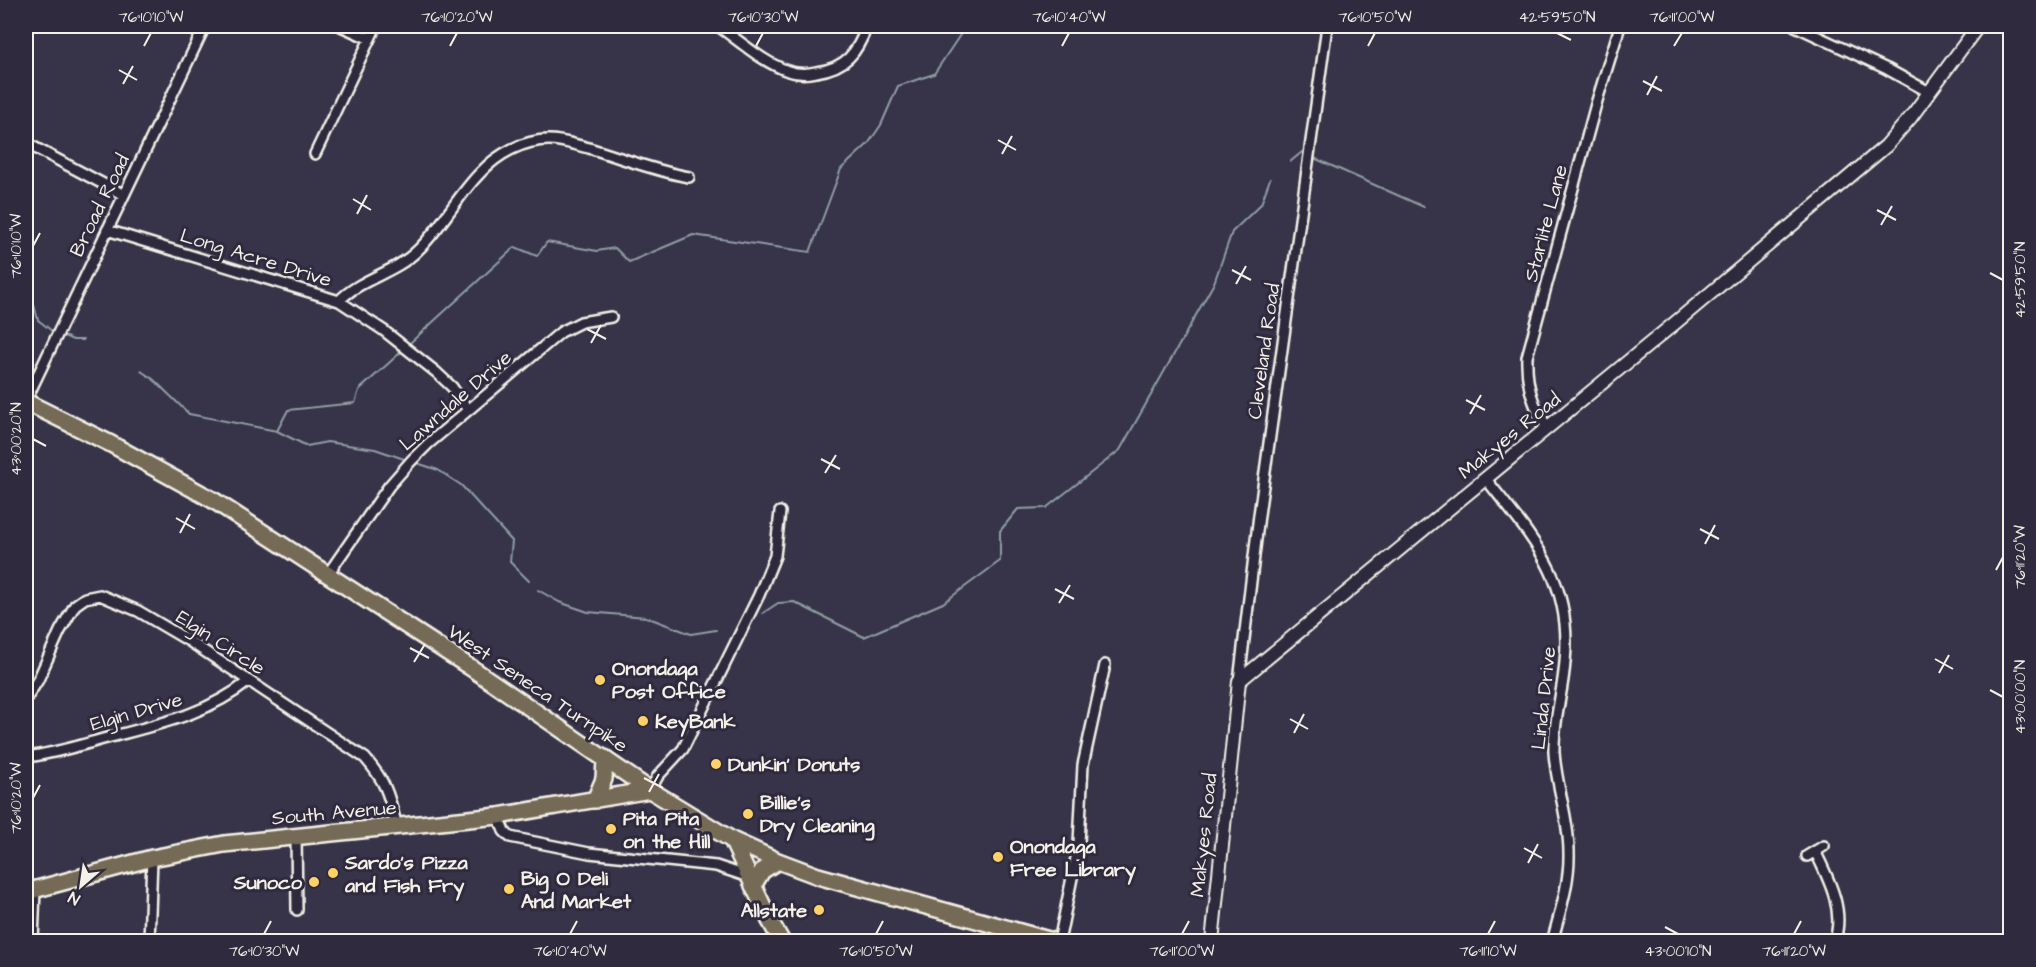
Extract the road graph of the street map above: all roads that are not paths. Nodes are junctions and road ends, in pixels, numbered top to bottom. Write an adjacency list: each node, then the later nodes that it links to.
1 (205, 26): 15 (street, Broad Road)
2 (341, 26): 10 (street)
3 (376, 26): 10 (street)
4 (718, 26): 5 (street)
5 (867, 26)
6 (1327, 26): 27 (street, Cleveland Road)
7 (1620, 26): 21 (street, Starlite Lane)
8 (1795, 26): 11 (street)
9 (1977, 26): 11 (street, Makyes Road)
10 (370, 39): 13 (street)
11 (1929, 92): 21 (street, Makyes Road)
12 (26, 143): 15 (street)
13 (315, 154)
14 (689, 177): 17 (street, Long Acre Drive)
15 (124, 195): 16 (street, Broad Road)
16 (107, 230): 17 (street, Long Acre Drive); 19 (street, Broad Road)
17 (339, 301): 20 (street)
18 (610, 317): 20 (street, Lawndale Drive)
19 (26, 401): 24 (main road, West Seneca Turnpike)
20 (468, 410): 24 (street, Lawndale Drive)
21 (1548, 428): 22 (street, Makyes Road)
22 (1486, 479): 27 (street, Makyes Road); 48 (street, Linda Drive)
23 (780, 512): 31 (street)
24 (328, 574): 30 (main road, West Seneca Turnpike)
25 (1105, 665): 46 (street)
26 (249, 681): 28 (street, Elgin Circle); 29 (street, Elgin Drive); 34 (street, Elgin Circle)
27 (1239, 681): 47 (street, Makyes Road)
28 (26, 699)
29 (26, 757)
30 (605, 758): 31 (main road, West Seneca Turnpike); 32 (main road)
31 (650, 790): 32 (main road, South Avenue); 36 (main road, West Seneca Turnpike)
32 (595, 800): 33 (main road, South Avenue)
33 (498, 816): 34 (main road, South Avenue); 40 (street)
34 (397, 827): 35 (main road, South Avenue)
35 (296, 836): 38 (main road, South Avenue); 42 (street)
36 (732, 840): 39 (main road, West Seneca Turnpike); 40 (main road)
37 (1815, 851): 49 (street)
38 (152, 858): 41 (main road, South Avenue); 44 (street)
39 (778, 861): 40 (main road); 46 (main road, West Seneca Turnpike)
40 (751, 881): 45 (main road)
41 (30, 890): 43 (street)
42 (297, 910)
43 (33, 942)
44 (149, 942)
45 (782, 942)
46 (1057, 942)
47 (1212, 942)
48 (1552, 942)
49 (1834, 942)

